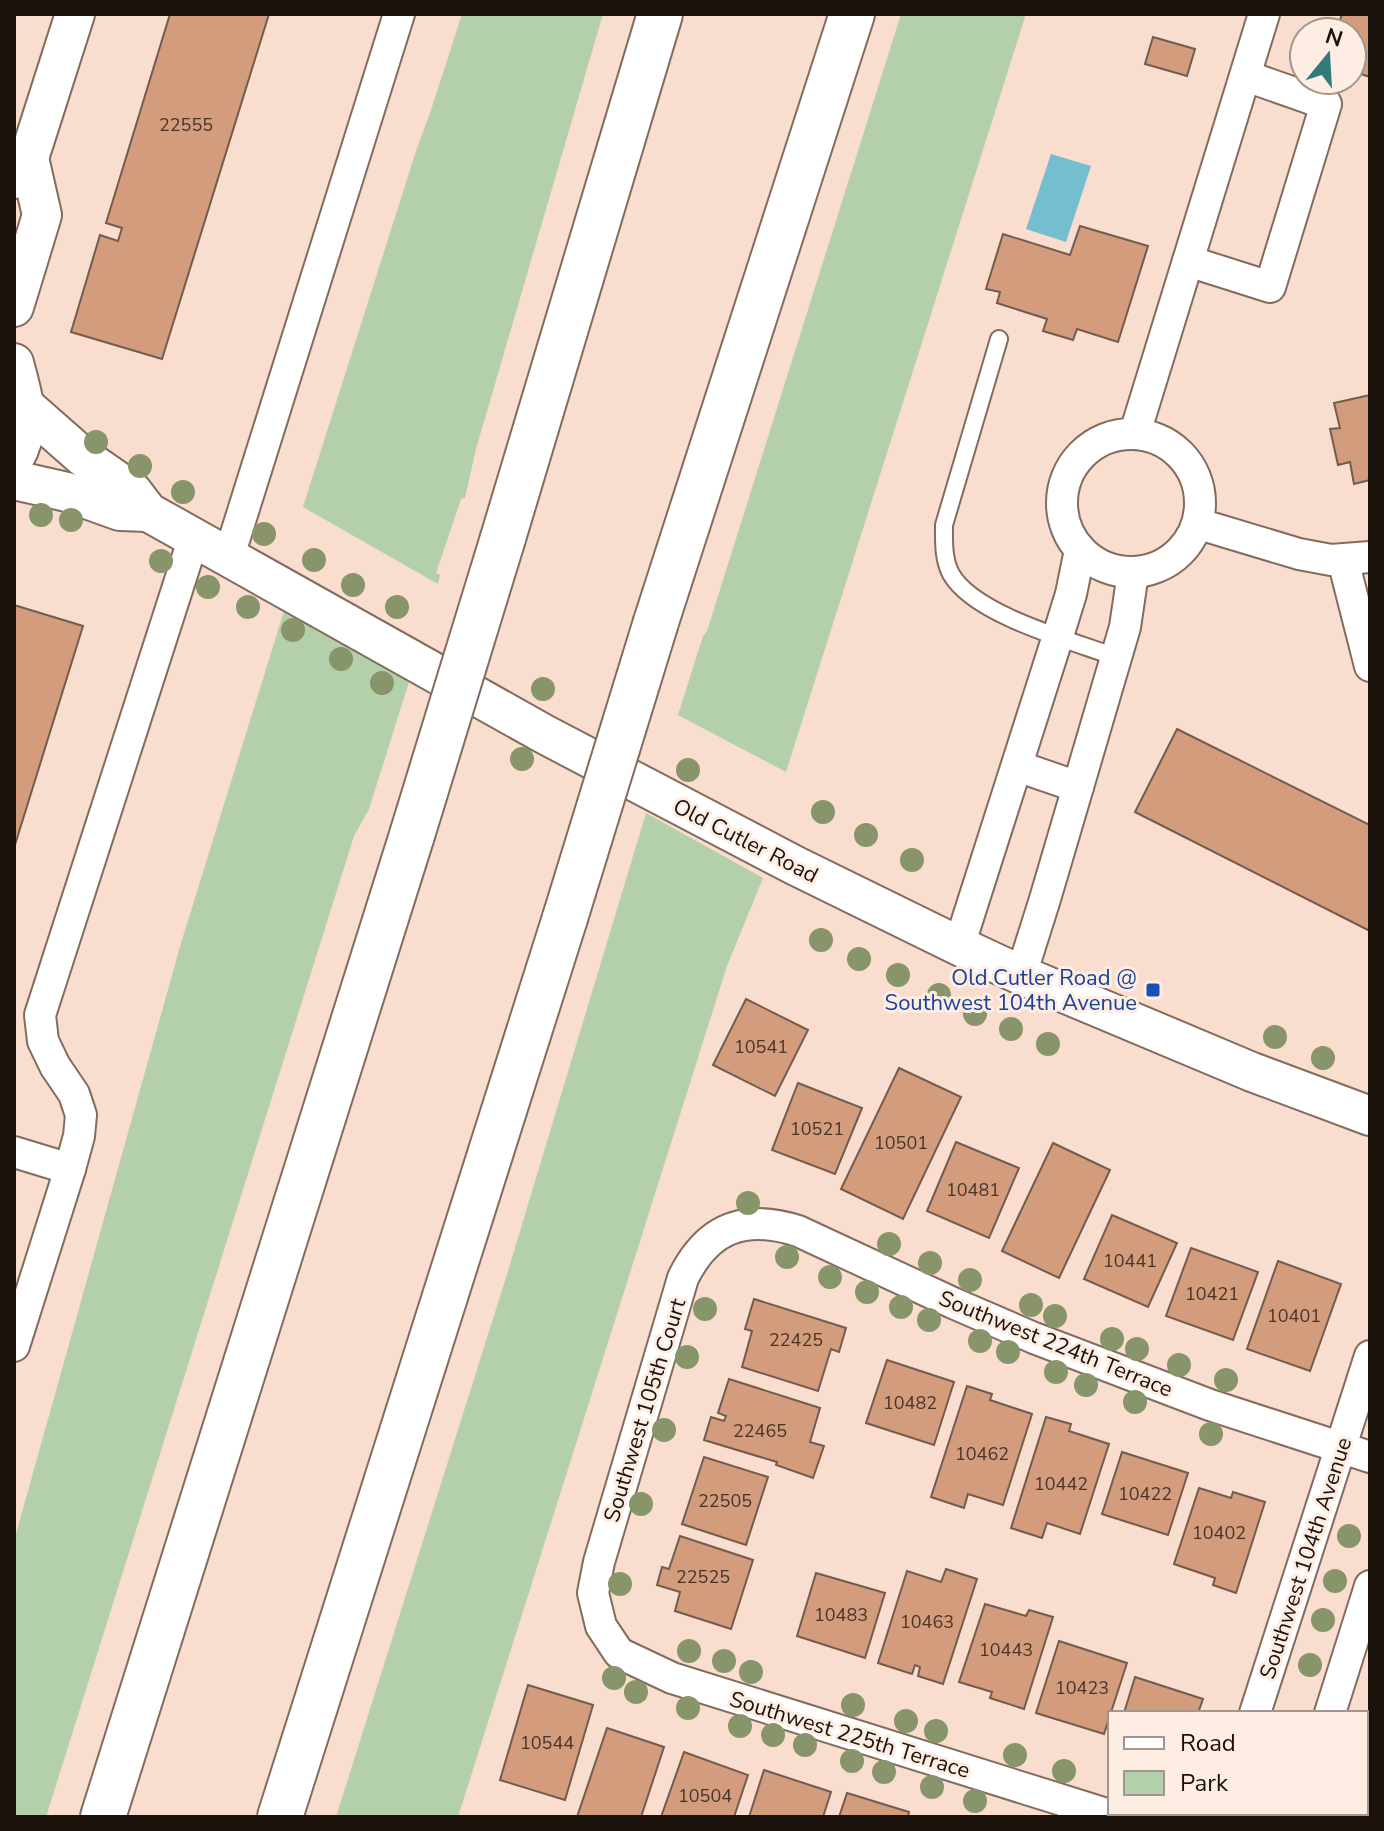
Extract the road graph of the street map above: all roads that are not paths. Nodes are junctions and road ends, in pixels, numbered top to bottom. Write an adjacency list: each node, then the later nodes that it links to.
1 (75, 14): 7 (street)
2 (399, 14): 19 (street)
3 (660, 14): 42 (highway, bridge)
4 (852, 14): 43 (highway, bridge)
5 (1258, 16): 6 (street)
6 (1246, 76): 8 (street); 8 (street)
7 (22, 169): 9 (street)
8 (1188, 261): 12 (street)
9 (14, 307)
10 (999, 339): 22 (lane)
11 (18, 379): 13 (street); 15 (street, Old Cutler Road)
12 (1135, 433): 16 (street); 18 (street)
13 (14, 459)
14 (14, 480): 15 (street, Old Cutler Road)
15 (148, 512): 17 (street, Old Cutler Road)
16 (1199, 524): 20 (street); 21 (street)
17 (194, 537): 19 (street, Old Cutler Road); 31 (street)
18 (1080, 550): 21 (street); 22 (street)
19 (229, 556): 27 (street, Old Cutler Road)
20 (1356, 558): 24 (street)
21 (1133, 573): 23 (street)
22 (1058, 636): 23 (lane); 25 (street)
23 (1116, 657): 26 (street)
24 (1370, 666)
25 (1017, 766): 26 (street); 27 (street)
26 (1078, 787): 28 (street)
27 (959, 946): 28 (street, Old Cutler Road)
28 (1021, 975): 29 (street, Old Cutler Road)
29 (1370, 1116)
30 (14, 1152): 31 (street)
31 (70, 1169): 33 (street)
32 (746, 1224): 35 (street, Southwest 224th Terrace); 38 (street, Southwest 105th Court)
33 (14, 1346)
34 (1370, 1356): 35 (street, Southwest 104th Avenue)
35 (1340, 1448): 36 (street, Southwest 224th Terrace); 39 (street, Southwest 104th Avenue)
36 (1370, 1457)
37 (1370, 1586): 40 (street)
38 (601, 1626): 41 (street, Southwest 225th Terrace)
39 (1256, 1711)
40 (1331, 1711)
41 (1108, 1814)
42 (103, 1817)
43 (280, 1817)

